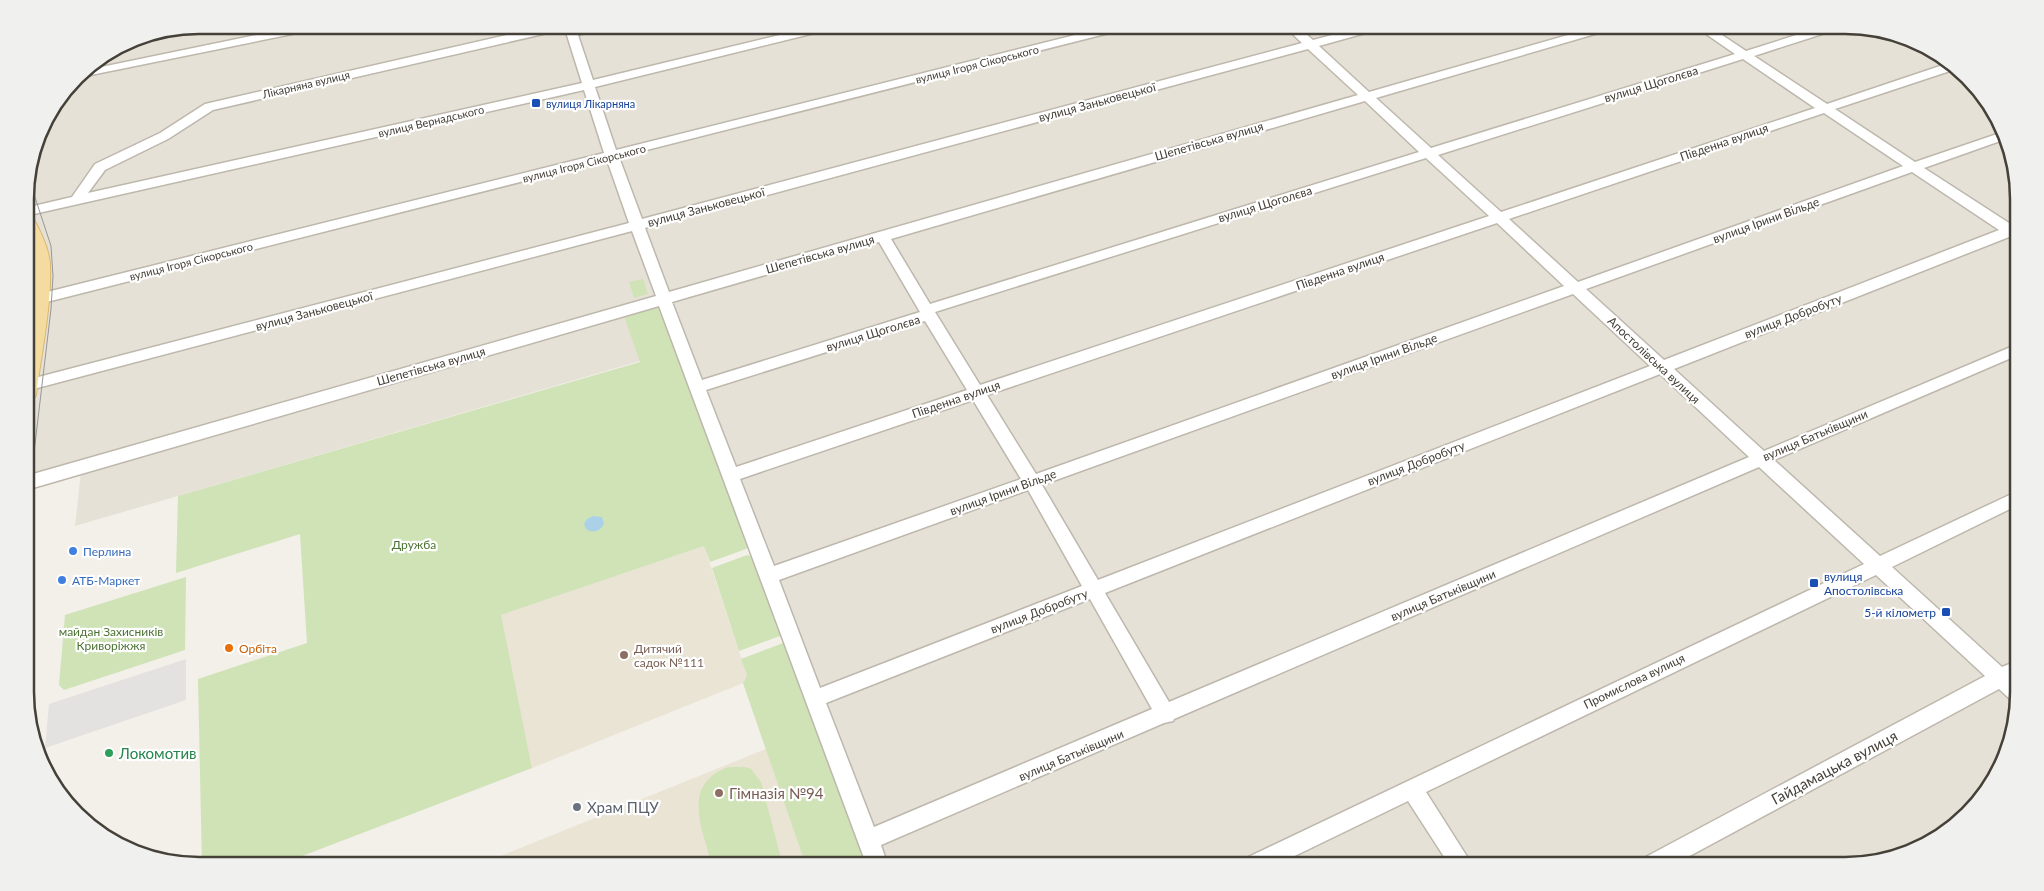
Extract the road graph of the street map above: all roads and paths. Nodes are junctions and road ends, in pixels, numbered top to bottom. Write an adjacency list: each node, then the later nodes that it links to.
1 (262, 34): 14 (street)
2 (542, 34): 22 (street, Лікарняна вулиця)
3 (571, 34): 15 (street)
4 (797, 34): 15 (street, вулиця Вернадського)
5 (1093, 34): 20 (street, вулиця Ігоря Сікорського)
6 (1298, 34): 11 (street, Апостолівська вулиця)
7 (1350, 34): 11 (street, вулиця Заньковецької)
8 (1583, 34): 16 (street, Шепетівська вулиця)
9 (1712, 34): 12 (street)
10 (1811, 34): 12 (street, вулиця Щоголєва)
11 (1310, 45): 16 (street, Апостолівська вулиця); 25 (street, вулиця Заньковецької)
12 (1743, 55): 17 (street); 19 (street, вулиця Щоголєва)
13 (1946, 68): 17 (street, Південна вулиця)
14 (95, 71)
15 (588, 84): 20 (street); 22 (street, вулиця Вернадського)
16 (1366, 96): 19 (street, Апостолівська вулиця); 28 (street, Шепетівська вулиця)
17 (1825, 108): 21 (street); 24 (street, Південна вулиця)
18 (1999, 137): 21 (street, вулиця Ірини Вільде)
19 (1428, 153): 24 (street, Апостолівська вулиця); 33 (street, вулиця Щоголєва)
20 (612, 156): 25 (street); 31 (street, вулиця Ігоря Сікорського)
21 (1914, 167): 26 (street); 30 (street, вулиця Ірини Вільде)
22 (76, 201): 23 (street, вулиця Вернадського)
23 (34, 210)
24 (1499, 218): 30 (street, Апостолівська вулиця); 39 (street, Південна вулиця)
25 (638, 225): 32 (street); 38 (street, вулиця Заньковецької)
26 (2010, 229)
27 (2010, 234): 36 (street, вулиця Добробуту)
28 (882, 236): 32 (street, Шепетівська вулиця); 33 (street)
29 (34, 242): 31 (main road)
30 (1575, 288): 36 (street, Апостолівська вулиця); 43 (street, вулиця Ірини Вільде)
31 (39, 299): 34 (main road)
32 (664, 299): 37 (street); 42 (street, Шепетівська вулиця)
33 (928, 312): 37 (street, вулиця Щоголєва); 39 (street)
34 (34, 315)
35 (2010, 351): 40 (street, вулиця Батьківщини)
36 (1662, 367): 40 (street, Апостолівська вулиця); 47 (street, вулиця Добробуту)
37 (698, 387): 41 (street)
38 (34, 389)
39 (977, 392): 41 (street, Південна вулиця); 43 (street)
40 (1761, 458): 45 (street, Апостолівська вулиця); 52 (street, вулиця Батьківщини)
41 (731, 475): 46 (street)
42 (34, 482)
43 (1032, 482): 46 (street, вулиця Ірини Вільде); 47 (street)
44 (2010, 502): 45 (street, Промислова вулиця)
45 (1876, 564): 49 (street, Апостолівська вулиця); 53 (street, Промислова вулиця)
46 (768, 576): 51 (street)
47 (1094, 589): 51 (street, вулиця Добробуту); 52 (street)
48 (2010, 673): 49 (street, Гайдамацька вулиця)
49 (2000, 678): 50 (street, Апостолівська вулиця); 58 (street, Гайдамацька вулиця)
50 (2010, 687)
51 (814, 699): 54 (street)
52 (1166, 715): 54 (street, вулиця Батьківщини)
53 (1411, 788): 56 (street, Промислова вулиця); 57 (street)
54 (868, 840): 55 (street)
55 (875, 857)
56 (1270, 857)
57 (1458, 857)
58 (1666, 857)

